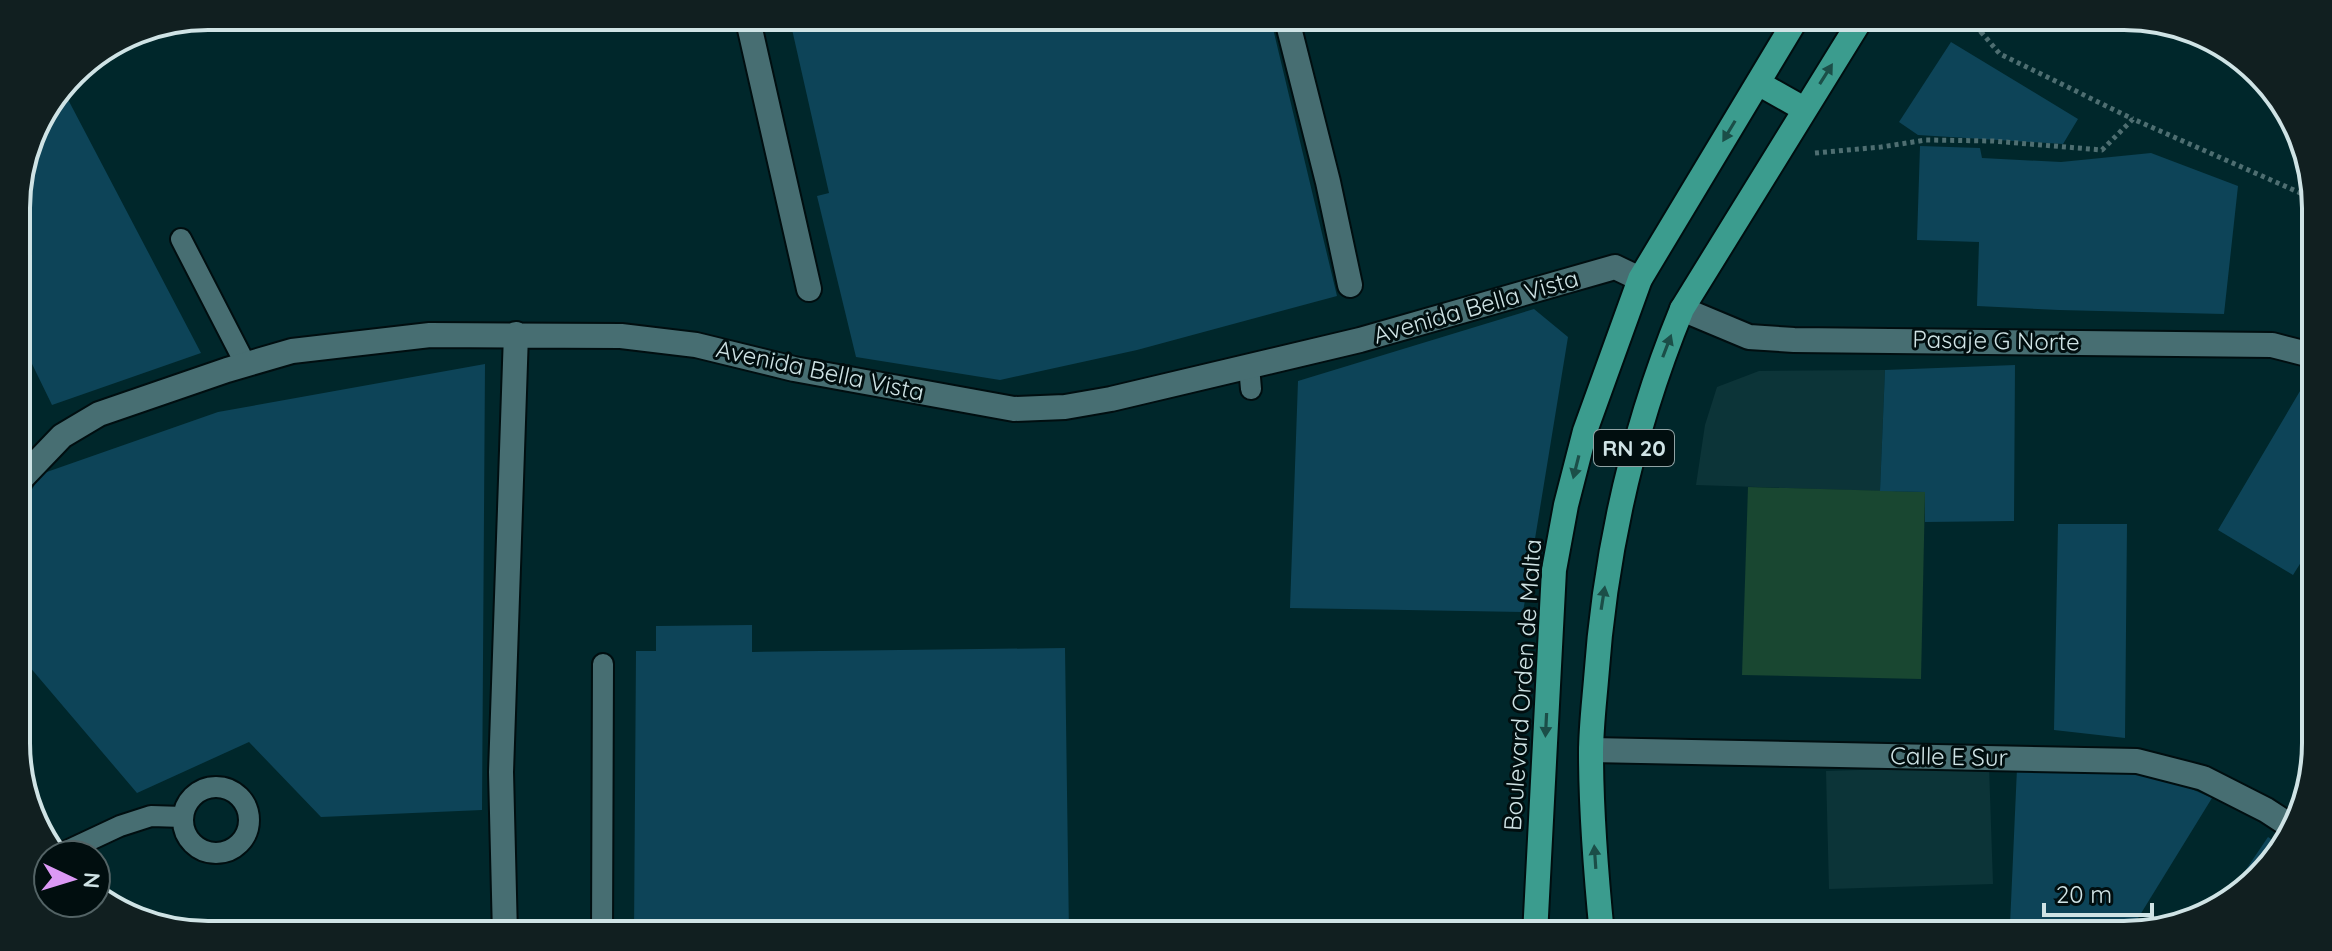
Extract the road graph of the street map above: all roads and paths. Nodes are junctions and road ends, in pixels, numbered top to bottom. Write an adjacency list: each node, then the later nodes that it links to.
1 (750, 30): 14 (street)
2 (1290, 30): 13 (street)
3 (1790, 30): 6 (highway, Boulevard Orden de Malta / RN 20)
4 (1854, 30): 7 (highway, RN 20, one-way to 4)
5 (1981, 30): 8 (path)
6 (1758, 83): 7 (highway); 12 (highway, Boulevard Orden de Malta / RN 20, one-way to 12)
7 (1804, 109): 9 (highway, RN 20)
8 (2133, 119): 9 (path); 10 (path)
9 (1787, 136): 15 (highway, RN 20)
10 (2301, 193)
11 (181, 239): 18 (lane)
12 (1640, 279): 16 (street, Avenida Bella Vista); 27 (highway, Boulevard Orden de Malta / RN 20, one-way to 27)
13 (1350, 285)
14 (809, 289)
15 (1682, 309): 17 (street, Pasaje G Norte); 21 (highway, RN 20, one-way to 15)
16 (516, 334): 18 (street, Avenida Bella Vista); 25 (street)
17 (2302, 353)
18 (246, 365): 19 (street, Avenida Bella Vista)
19 (30, 469)
20 (603, 664): 26 (lane)
21 (1591, 750): 23 (street, Calle E Sur); 28 (highway, RN 20, one-way to 21)
22 (183, 817): 24 (lane)
23 (2284, 822)
24 (92, 839)
25 (505, 921)
26 (602, 921)
27 (1536, 921)
28 (1601, 921)

